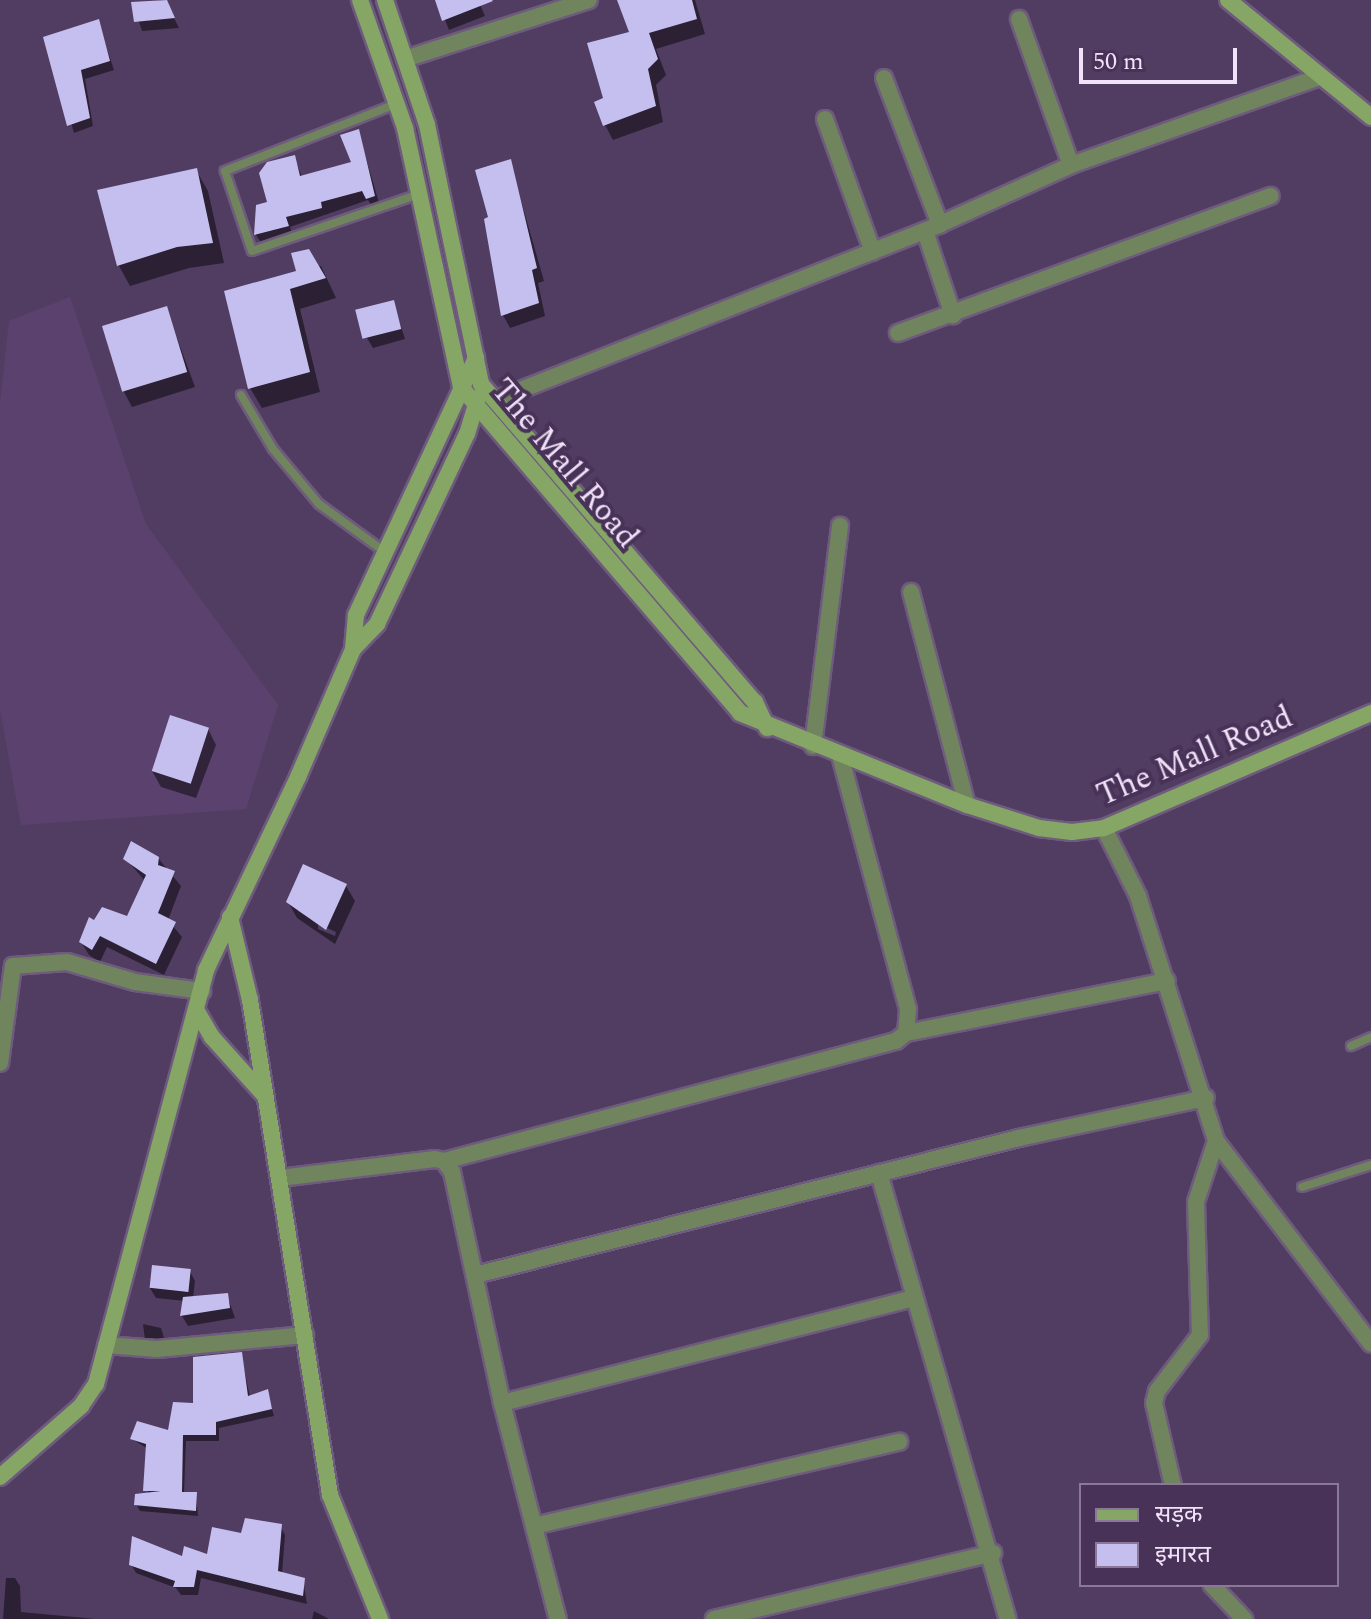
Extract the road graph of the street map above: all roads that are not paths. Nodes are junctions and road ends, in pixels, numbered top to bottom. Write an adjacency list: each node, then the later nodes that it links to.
1 (360, 0): 9 (street, The Mall Road)
2 (385, 0): 6 (street, The Mall Road)
3 (589, 0): 6 (street)
4 (1228, 0): 8 (street)
5 (1019, 19): 12 (street)
6 (405, 59): 19 (street, The Mall Road)
7 (884, 78): 15 (street)
8 (1317, 78): 10 (street); 12 (street)
9 (396, 104): 13 (street, The Mall Road); 13 (lane)
10 (1371, 117)
11 (825, 119): 16 (street)
12 (1071, 165): 15 (street)
13 (420, 194): 21 (street, The Mall Road)
14 (1271, 196): 17 (street)
15 (932, 228): 16 (street); 17 (street)
16 (873, 252): 23 (street)
17 (953, 315): 18 (street)
18 (898, 333)
19 (476, 358): 20 (street, The Mall Road); 21 (street)
20 (481, 384): 23 (street, The Mall Road); 24 (street)
21 (461, 387): 24 (street, The Mall Road); 26 (street)
22 (241, 395): 26 (lane)
23 (495, 400): 30 (street, The Mall Road)
24 (476, 404): 28 (street); 30 (street, The Mall Road)
25 (840, 526): 31 (street)
26 (385, 552): 28 (street)
27 (911, 592): 33 (street)
28 (353, 649): 35 (street)
29 (1371, 713): 34 (street, The Mall Road)
30 (767, 728): 31 (street, The Mall Road)
31 (813, 746): 32 (street, The Mall Road)
32 (840, 756): 33 (street, The Mall Road); 39 (street)
33 (967, 805): 34 (street, The Mall Road)
34 (1104, 828): 36 (street)
35 (230, 917): 37 (street); 43 (street)
36 (1167, 981): 39 (street); 44 (street)
37 (202, 991): 38 (street); 42 (street)
38 (198, 1013): 43 (street); 55 (street)
39 (906, 1033): 46 (street)
40 (1371, 1037): 41 (lane)
41 (1351, 1046)
42 (0, 1063)
43 (266, 1097): 49 (street)
44 (1206, 1098): 45 (street); 48 (street)
45 (1216, 1141): 54 (street); 59 (street)
46 (444, 1161): 49 (street); 51 (street)
47 (1371, 1165): 50 (lane)
48 (879, 1173): 51 (street); 52 (street)
49 (280, 1178): 53 (street)
50 (1302, 1187)
51 (475, 1275): 56 (street)
52 (914, 1298): 56 (street); 61 (street)
53 (305, 1335): 55 (street); 63 (street)
54 (1371, 1344)
55 (106, 1345): 58 (street)
56 (502, 1403): 60 (street)
57 (899, 1442): 60 (street)
58 (0, 1477)
59 (1173, 1483)
60 (534, 1526): 64 (street)
61 (993, 1553): 65 (street); 66 (street)
62 (1214, 1587): 67 (street)
63 (380, 1619)
64 (558, 1619)
65 (714, 1619)
66 (1008, 1619)
67 (1244, 1619)

